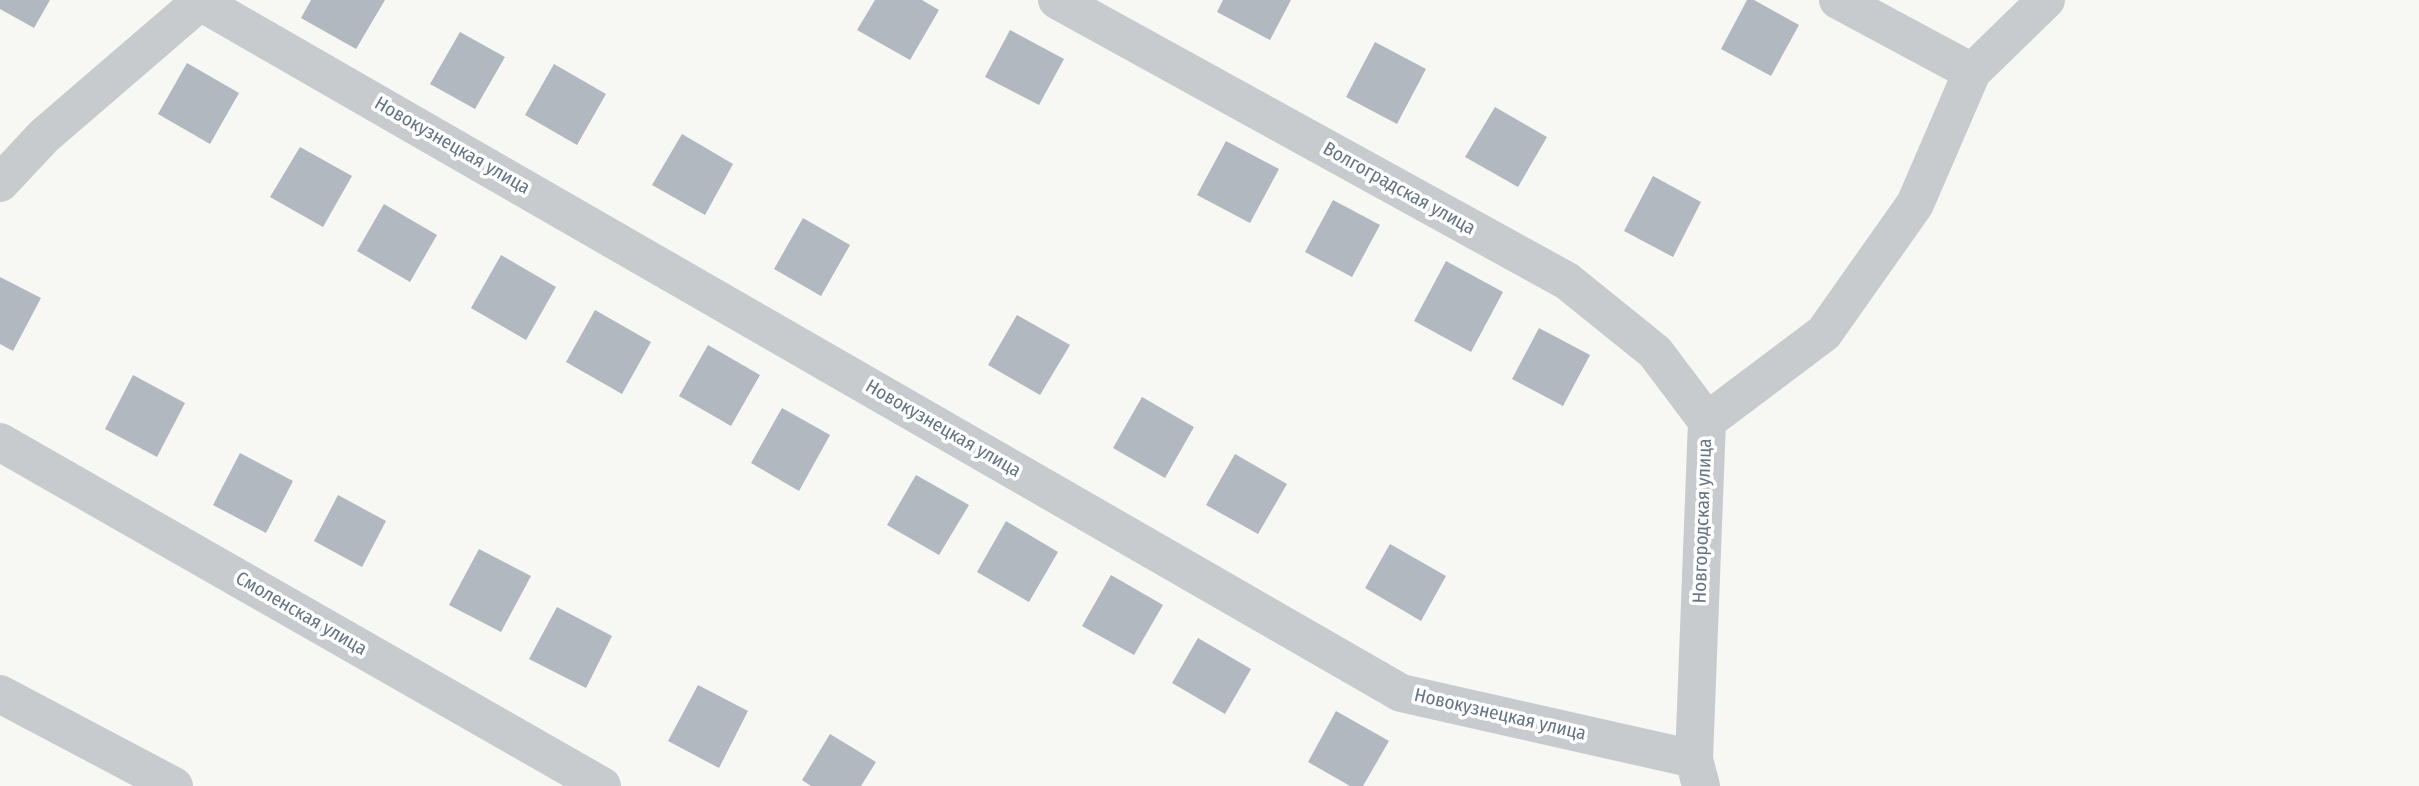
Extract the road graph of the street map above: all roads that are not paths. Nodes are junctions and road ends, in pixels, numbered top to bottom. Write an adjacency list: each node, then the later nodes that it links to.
1 (1057, 0): 7 (street, Волгоградская улица)
2 (1838, 0): 5 (street)
3 (2046, 0): 5 (street)
4 (200, 1): 6 (street); 10 (street, Новокузнецкая улица)
5 (1972, 72): 7 (street, Новгородская улица)
6 (0, 183)
7 (1707, 421): 10 (street, Новгородская улица)
8 (0, 442): 12 (street, Смоленская улица)
9 (0, 694): 11 (street)
10 (1697, 772)
11 (174, 786)
12 (602, 786)

